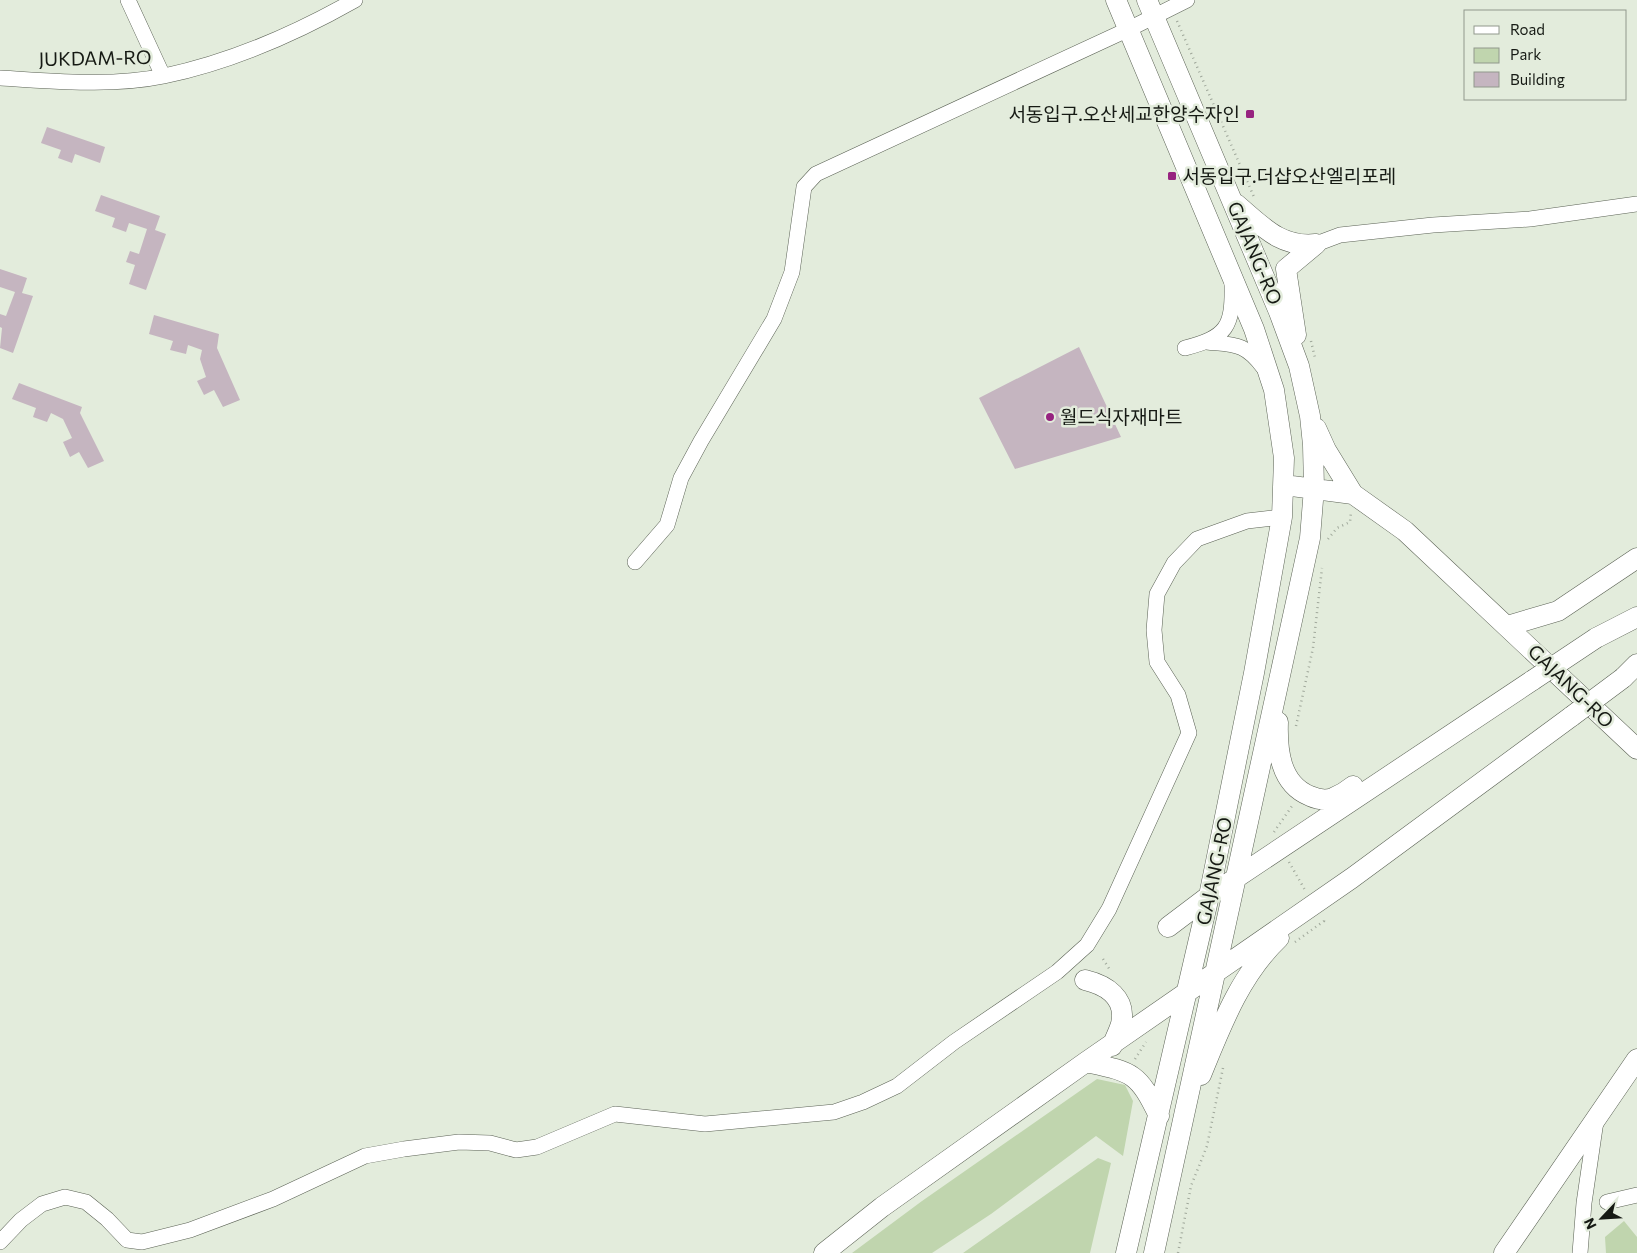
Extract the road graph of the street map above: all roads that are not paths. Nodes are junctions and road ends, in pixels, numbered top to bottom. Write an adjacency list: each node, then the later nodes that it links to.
1 (128, 0): 7 (street)
2 (355, 0): 7 (street, JUKDAM-RO)
3 (1116, 0): 6 (main road, GAJANG-RO)
4 (1187, 0): 5 (street)
5 (1151, 8): 6 (street); 9 (main road, GAJANG-RO)
6 (1129, 29): 12 (main road, GAJANG-RO); 23 (street)
7 (163, 76): 8 (street, JUKDAM-RO)
8 (0, 78)
9 (1233, 202): 11 (main road); 15 (main road, GAJANG-RO)
10 (1637, 204): 11 (street)
11 (1316, 244): 15 (main road)
12 (1232, 275): 13 (street); 16 (main road, GAJANG-RO)
13 (1207, 342): 14 (street); 16 (street)
14 (1185, 348)
15 (1299, 366): 17 (main road, GAJANG-RO)
16 (1274, 390): 18 (main road, GAJANG-RO)
17 (1310, 416): 19 (main road, GAJANG-RO); 20 (main road)
18 (1284, 485): 19 (main road, GAJANG-RO); 21 (main road, GAJANG-RO)
19 (1314, 488): 20 (main road, GAJANG-RO); 26 (main road, GAJANG-RO)
20 (1354, 494): 25 (main road, GAJANG-RO)
21 (1282, 517): 31 (main road, GAJANG-RO); 46 (street)
22 (1637, 558): 25 (main road)
23 (635, 562)
24 (1637, 617): 28 (main road, bridge)
25 (1507, 626): 29 (main road, GAJANG-RO)
26 (1284, 659): 28 (main road); 30 (main road, GAJANG-RO)
27 (1630, 671): 32 (main road, bridge)
28 (1527, 684): 30 (main road)
29 (1637, 749)
30 (1235, 879): 31 (main road); 34 (main road, GAJANG-RO)
31 (1209, 896): 33 (main road, GAJANG-RO); 33 (main road)
32 (1315, 905): 34 (main road); 42 (main road)
33 (1200, 936): 34 (main road); 36 (main road, GAJANG-RO)
34 (1215, 968): 36 (main road); 42 (main road, GAJANG-RO)
35 (1085, 980): 37 (main road)
36 (1186, 995): 37 (main road); 41 (main road, GAJANG-RO)
37 (1112, 1046): 39 (main road)
38 (1637, 1059): 40 (main road)
39 (1086, 1062): 41 (main road); 47 (main road)
40 (1629, 1078): 43 (main road)
41 (1159, 1116): 48 (main road, GAJANG-RO)
42 (1182, 1120): 49 (main road, GAJANG-RO)
43 (1596, 1120): 50 (main road); 51 (street)
44 (1637, 1195): 45 (street)
45 (1606, 1202)
46 (0, 1242)
47 (824, 1253)
48 (1126, 1253)
49 (1154, 1253)
50 (1504, 1253)
51 (1580, 1253)

